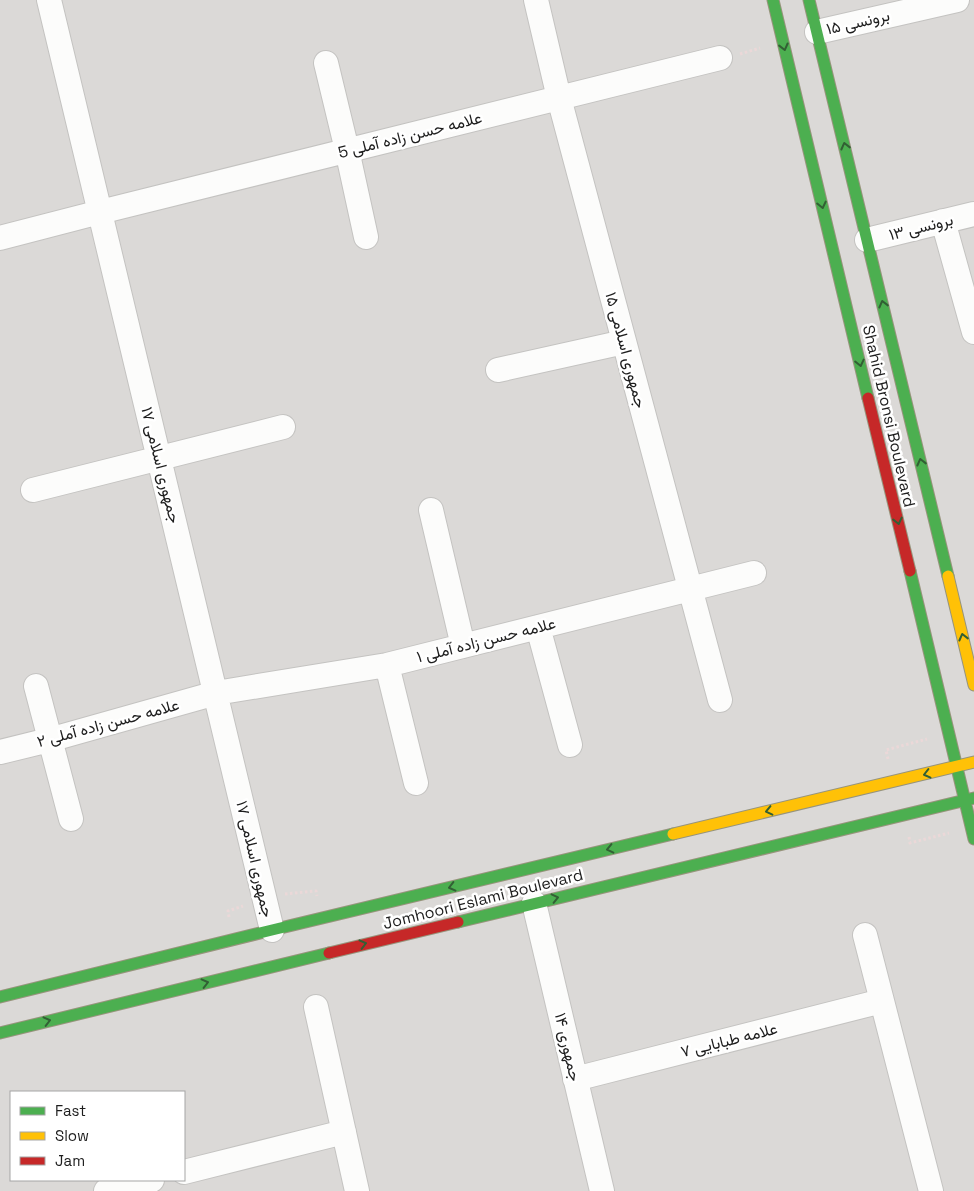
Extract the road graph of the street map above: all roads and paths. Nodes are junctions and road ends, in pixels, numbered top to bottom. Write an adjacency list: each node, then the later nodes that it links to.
1 (49, 0): 12 (street, جمهوری اسلامی ۱۷)
2 (536, 0): 10 (street, جمهوری اسلامی ۱۵)
3 (772, 0): 7 (street, Shahid Bronsi Boulevard)
4 (810, 0): 6 (street, Shahid Bronsi Boulevard)
5 (956, 0): 6 (street, برونسی ۱۵)
6 (817, 32): 17 (street, Shahid Bronsi Boulevard, one-way to 6)
7 (783, 43): 8 (path); 38 (street, Shahid Bronsi Boulevard, one-way to 38)
8 (720, 58): 10 (street, علامه حسن زاده آملی 5)
9 (326, 63): 11 (street)
10 (558, 98): 11 (street, علامه حسن زاده آملی 5); 19 (street, جمهوری اسلامی ۱۵)
11 (347, 150): 12 (street, علامه حسن زاده آملی 5); 15 (street)
12 (100, 212): 16 (street, علامه حسن زاده آملی 5); 22 (street, جمهوری اسلامی ۱۷)
13 (974, 214): 14 (street, برونسی ۱۳)
14 (943, 221): 17 (street, برونسی ۱۳); 18 (street)
15 (366, 237)
16 (0, 238)
17 (867, 240): 30 (street, Shahid Bronsi Boulevard, one-way to 17)
18 (974, 332)
19 (624, 342): 20 (street); 26 (street, جمهوری اسلامی ۱۵)
20 (498, 370)
21 (283, 428): 22 (street)
22 (159, 459): 23 (street); 32 (street, جمهوری اسلامی ۱۷)
23 (33, 490)
24 (431, 510): 28 (street)
25 (754, 573): 26 (street, علامه حسن زاده آملی ۱)
26 (691, 589): 27 (street, علامه حسن زاده آملی ۱); 33 (street, جمهوری اسلامی ۱۵)
27 (538, 627): 28 (street, علامه حسن زاده آملی ۱); 35 (street)
28 (463, 646): 29 (street, علامه حسن زاده آملی ۱)
29 (387, 665): 32 (street, علامه حسن زاده آملی ۱); 39 (street)
30 (974, 685)
31 (36, 686): 34 (street)
32 (216, 693): 34 (street, علامه حسن زاده آملی ۲); 44 (street, جمهوری اسلامی ۱۷)
33 (720, 700)
34 (49, 740): 36 (street, علامه حسن زاده آملی ۲); 41 (street)
35 (570, 745)
36 (0, 752)
37 (974, 762): 38 (street, Jomhoori Eslami Boulevard)
38 (956, 766): 40 (street, Shahid Bronsi Boulevard); 44 (street, Jomhoori Eslami Boulevard, one-way to 44)
39 (416, 782)
40 (969, 799): 42 (street, Shahid Bronsi Boulevard); 43 (street, Jomhoori Eslami Boulevard, one-way to 40)
41 (71, 819)
42 (974, 839)
43 (533, 898): 49 (street, Jomhoori Eslami Boulevard, one-way to 43); 50 (street, جمهوری ۱۴)
44 (272, 930): 46 (street, Jomhoori Eslami Boulevard)
45 (865, 935): 47 (street)
46 (0, 997)
47 (882, 1001): 50 (street, علامه طبابایی ۷); 57 (street)
48 (316, 1007): 51 (street)
49 (0, 1032)
50 (575, 1079): 56 (street, جمهوری ۱۴)
51 (344, 1132): 52 (street); 55 (street)
52 (185, 1172)
53 (148, 1181): 54 (street)
54 (106, 1191)
55 (357, 1191)
56 (602, 1191)
57 (931, 1191)

